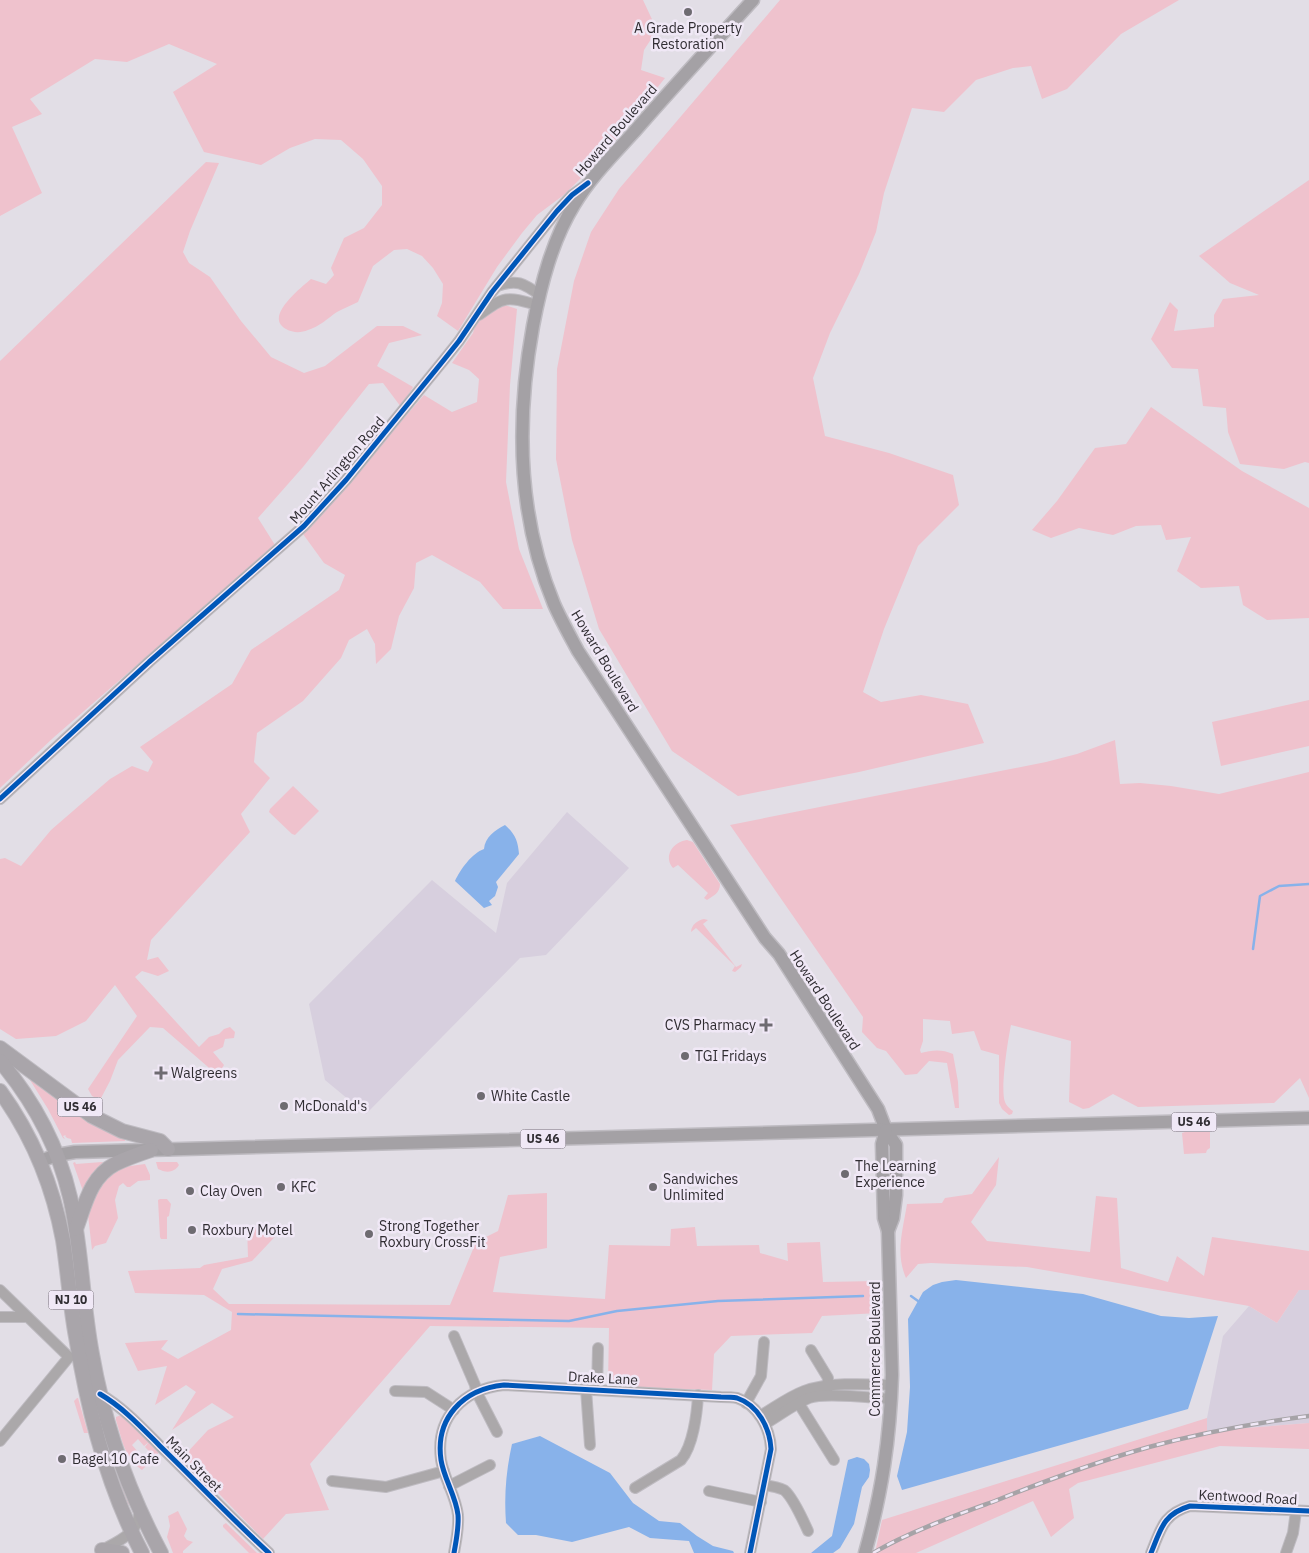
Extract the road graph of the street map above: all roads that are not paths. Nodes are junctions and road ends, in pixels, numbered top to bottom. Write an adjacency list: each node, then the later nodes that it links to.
1 (753, 0): 2 (main road, Howard Boulevard)
2 (588, 183): 3 (street, Mount Arlington Road); 4 (main road, Howard Boulevard)
3 (497, 286): 4 (street); 5 (street, Mount Arlington Road)
4 (538, 300): 5 (street, Mount Arlington Road); 11 (main road, Howard Boulevard)
5 (474, 319): 6 (street, Mount Arlington Road)
6 (0, 799)
7 (0, 1048): 13 (highway, US 46)
8 (0, 1060): 14 (highway, NJ 10)
9 (0, 1091): 15 (highway)
10 (1309, 1118): 11 (main road, US 46)
11 (886, 1130): 13 (main road, US 46); 25 (main road, Commerce Boulevard)
12 (151, 1150): 13 (main road, US 46); 14 (main road, US 46); 16 (highway)
13 (168, 1150)
14 (57, 1155): 15 (main road, US 46); 16 (highway, NJ 10)
15 (40, 1161): 24 (highway, NJ 10)
16 (76, 1230): 30 (highway, NJ 10)
17 (0, 1290): 19 (street)
18 (0, 1317): 19 (street)
19 (27, 1317): 24 (street)
20 (454, 1336): 28 (street)
21 (764, 1342): 34 (street)
22 (598, 1348): 26 (street)
23 (811, 1350): 29 (street)
24 (74, 1356): 38 (street); 53 (highway, NJ 10)
25 (892, 1385): 29 (street); 32 (main road, Commerce Boulevard)
26 (592, 1389): 28 (street, Drake Lane); 31 (street, Drake Lane); 39 (street)
27 (395, 1391): 35 (street)
28 (476, 1391): 35 (street, Drake Lane); 37 (street)
29 (827, 1391): 32 (street); 33 (street)
30 (100, 1394): 49 (highway, NJ 10); 59 (street, Main Street)
31 (698, 1396): 34 (street, Drake Lane); 46 (street)
32 (891, 1399): 62 (main road, Commerce Boulevard)
33 (796, 1400): 36 (street); 40 (street)
34 (746, 1403): 36 (street, Drake Lane)
35 (454, 1410): 42 (street, Drake Lane)
36 (762, 1420): 44 (street)
37 (497, 1432)
38 (0, 1441)
39 (590, 1445)
40 (834, 1460)
41 (490, 1464): 45 (street)
42 (444, 1471): 43 (street); 45 (street, Drake Lane)
43 (332, 1481)
44 (764, 1485): 48 (street); 52 (street)
45 (449, 1486): 60 (street, Drake Lane)
46 (635, 1488)
47 (709, 1491): 48 (street)
48 (761, 1502): 61 (street)
49 (138, 1505): 53 (street); 58 (highway, NJ 10)
50 (1296, 1511): 51 (street, Kentwood Road); 63 (street, Kentwood Road); 64 (street)
51 (1309, 1511)
52 (808, 1531)
53 (132, 1532): 54 (street); 56 (highway, NJ 10); 57 (highway)
54 (100, 1552): 55 (highway)
55 (122, 1553)
56 (142, 1553)
57 (152, 1553)
58 (161, 1553)
59 (268, 1553)
60 (454, 1553)
61 (750, 1553)
62 (865, 1553)
63 (1151, 1553)
64 (1286, 1553)

